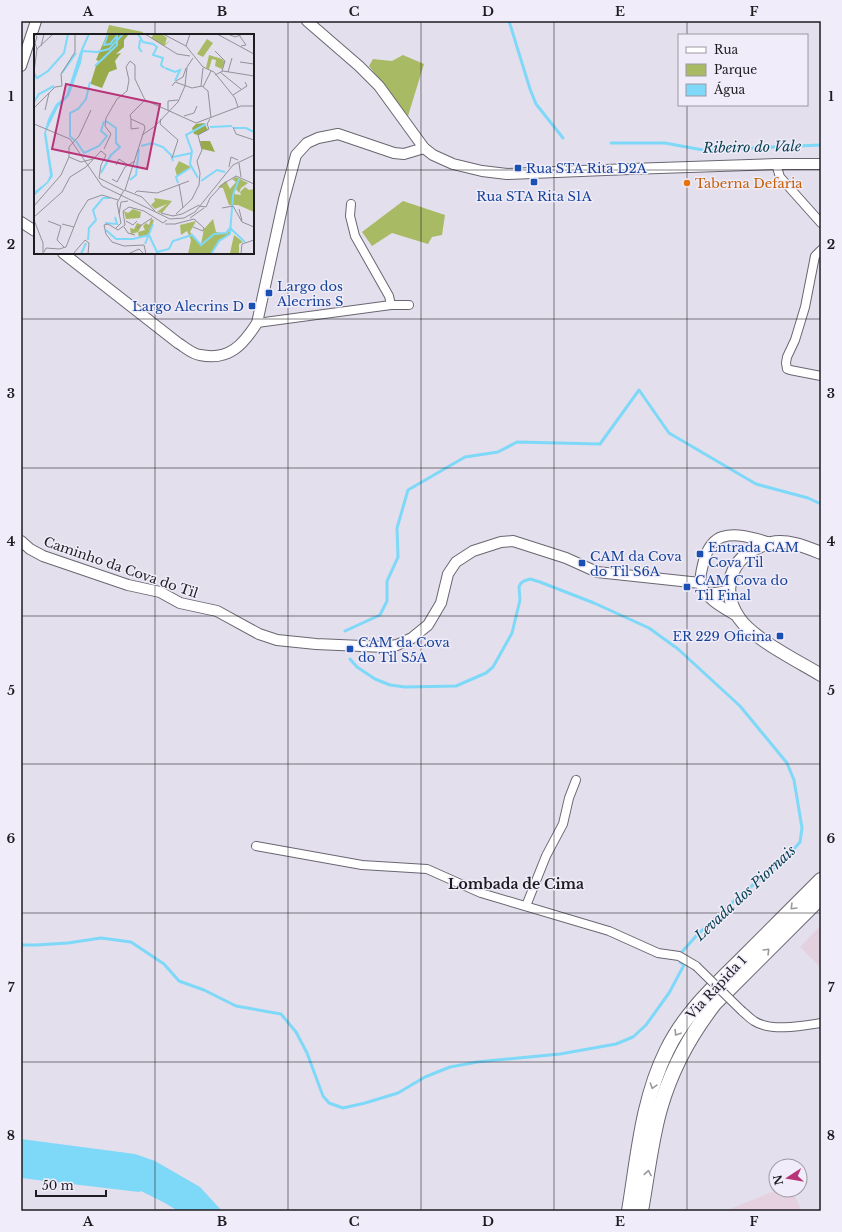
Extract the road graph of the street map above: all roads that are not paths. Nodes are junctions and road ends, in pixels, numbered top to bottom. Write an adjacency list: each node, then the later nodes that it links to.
1 (36, 21): 3 (street)
2 (307, 21): 4 (street)
3 (21, 66)
4 (424, 148): 5 (street); 15 (street)
5 (776, 164): 6 (street); 9 (street)
6 (821, 164)
7 (351, 204): 13 (street)
8 (21, 222): 10 (street)
9 (821, 223)
10 (34, 230)
11 (821, 250): 16 (street)
12 (64, 254): 15 (street)
13 (391, 305): 14 (street); 15 (street)
14 (409, 305)
15 (257, 323)
16 (821, 376)
17 (21, 541): 20 (street, Caminho da Cova do Til)
18 (771, 543): 19 (main road); 20 (street); 21 (main road)
19 (821, 553)
20 (700, 583): 22 (street)
21 (729, 588): 22 (street); 23 (main road)
22 (708, 594): 23 (street)
23 (737, 616): 24 (main road)
24 (821, 675)
25 (576, 780): 29 (street)
26 (256, 846): 29 (street)
27 (821, 880): 31 (highway, Via Rápida 1, one-way to 31)
28 (821, 897): 32 (highway, Via Rápida 1, one-way to 28)
29 (526, 906): 30 (street, bridge)
30 (821, 1023)
31 (629, 1211)
32 (641, 1211)

